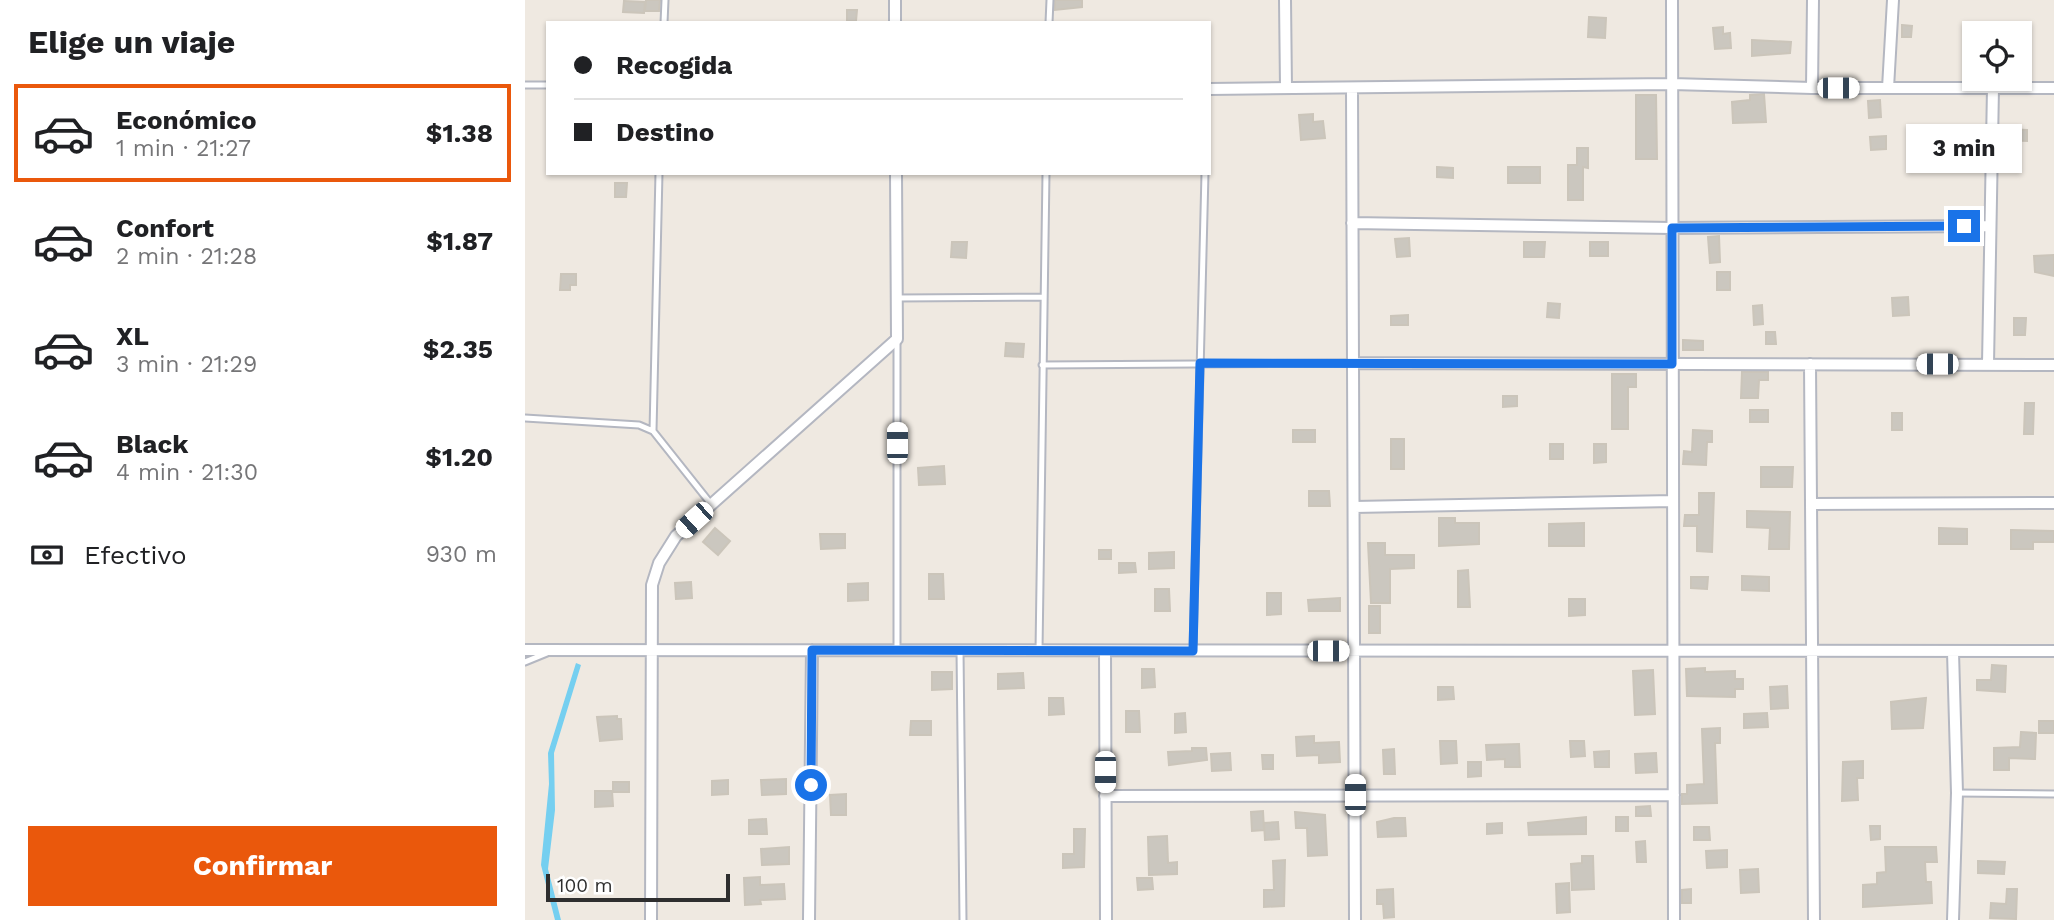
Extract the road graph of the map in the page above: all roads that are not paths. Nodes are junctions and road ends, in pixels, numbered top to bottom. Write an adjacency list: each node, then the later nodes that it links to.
1 (665, 0): 8 (lane)
2 (895, 0): 9 (street)
3 (1050, 0): 10 (lane)
4 (1285, 0): 14 (street)
5 (1672, 0): 11 (street)
6 (1813, 0): 16 (street)
7 (1893, 0): 17 (street)
8 (664, 21)
9 (895, 21)
10 (1049, 21)
11 (1672, 84): 15 (street); 16 (street); 29 (street)
12 (525, 85): 13 (lane)
13 (546, 85)
14 (1286, 88): 15 (street); 21 (street)
15 (1352, 88): 27 (street)
16 (1812, 88): 17 (street)
17 (1888, 88): 18 (street)
18 (1962, 88)
19 (2032, 88): 20 (street)
20 (2054, 88)
21 (1211, 89)
22 (1993, 91): 28 (street)
23 (659, 175): 41 (lane)
24 (896, 175): 31 (street)
25 (1046, 175): 30 (lane)
26 (1205, 175): 33 (lane)
27 (1352, 223): 29 (street); 34 (street)
28 (1990, 226): 29 (street); 37 (street)
29 (1672, 228): 35 (street)
30 (1043, 296): 31 (lane); 38 (lane)
31 (897, 298): 32 (street)
32 (897, 339): 44 (street); 51 (lane)
33 (1200, 363): 34 (lane); 38 (lane); 56 (lane)
34 (1353, 363): 35 (street); 46 (street)
35 (1672, 364): 36 (street); 42 (street)
36 (1810, 364): 37 (street); 45 (street)
37 (1988, 364): 39 (street)
38 (1042, 365): 53 (lane)
39 (2054, 365)
40 (525, 418): 41 (lane)
41 (653, 432): 44 (lane)
42 (1673, 501): 46 (street); 58 (street)
43 (2054, 503): 45 (street)
44 (711, 504): 49 (street)
45 (1811, 504): 55 (street)
46 (1354, 507): 57 (street)
47 (525, 650): 48 (street)
48 (553, 650): 49 (street); 61 (lane)
49 (652, 650): 50 (street); 67 (street)
50 (812, 650): 51 (street); 68 (street)
51 (897, 650): 52 (street)
52 (960, 650): 53 (street); 69 (lane)
53 (1039, 650): 54 (street)
54 (1105, 650): 56 (street); 66 (street)
55 (1812, 650): 58 (street); 60 (street); 73 (street)
56 (1193, 651): 57 (street)
57 (1355, 651): 58 (street); 65 (street)
58 (1673, 651): 63 (street)
59 (2054, 651): 60 (street)
60 (1953, 652): 62 (street)
61 (525, 663)
62 (1957, 793): 64 (lane); 74 (street)
63 (1674, 794): 65 (street); 72 (street)
64 (2054, 794)
65 (1355, 795): 66 (street); 71 (street)
66 (1105, 796): 70 (street)
67 (651, 920)
68 (809, 920)
69 (963, 920)
70 (1106, 920)
71 (1355, 920)
72 (1674, 920)
73 (1814, 920)
74 (1953, 920)

